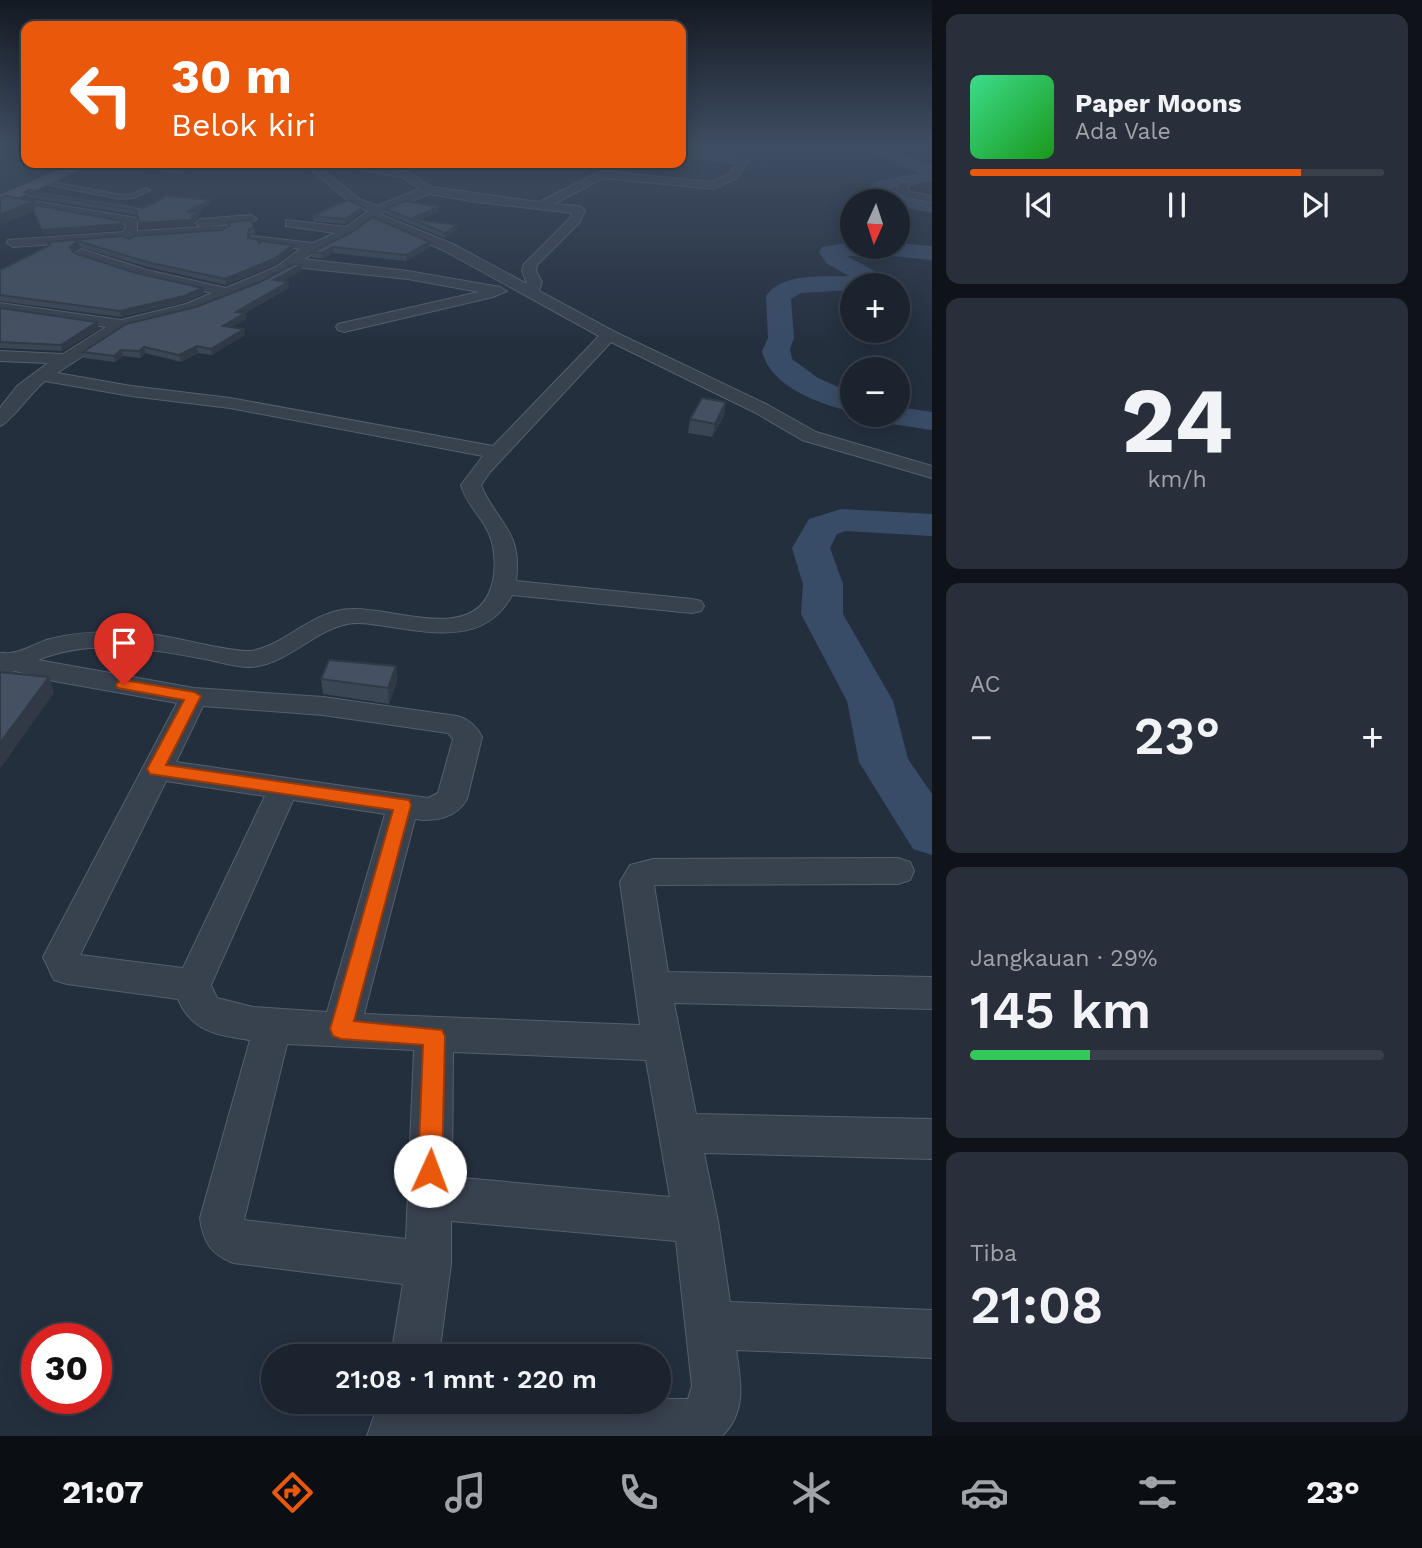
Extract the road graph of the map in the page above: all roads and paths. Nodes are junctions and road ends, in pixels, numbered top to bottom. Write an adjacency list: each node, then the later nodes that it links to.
1 (82, 212): 5 (street)
2 (373, 212): 9 (street); 18 (street)
3 (579, 212): 18 (street)
4 (251, 219): 7 (street)
5 (136, 220): 10 (street); 13 (street)
6 (290, 223): 9 (street)
7 (187, 228): 8 (street); 10 (street)
8 (222, 229)
9 (349, 231): 14 (street)
10 (128, 239): 13 (street)
11 (256, 239): 14 (street)
12 (13, 243): 13 (street)
13 (78, 243): 15 (street)
14 (314, 247): 16 (street)
15 (97, 260): 17 (street); 20 (street)
16 (290, 262): 19 (street); 20 (street)
17 (77, 269)
18 (525, 289): 19 (street); 24 (street)
19 (500, 291): 23 (street)
20 (229, 293): 22 (street)
21 (0, 307): 22 (street)
22 (121, 325): 26 (street)
23 (344, 327)
24 (609, 335): 29 (street); 30 (street)
25 (0, 356): 26 (street)
26 (63, 359): 27 (street)
27 (41, 375): 28 (street); 29 (street)
28 (0, 420)
29 (499, 453): 31 (street)
30 (932, 472)
31 (504, 587): 32 (street); 33 (street)
32 (692, 606)
33 (4, 662): 34 (street)
34 (194, 696): 35 (street); 37 (street)
35 (156, 769): 36 (street); 39 (street)
36 (284, 787): 37 (street); 39 (street)
37 (403, 805): 43 (street)
38 (898, 871): 40 (street)
39 (193, 985): 42 (street)
40 (652, 986): 41 (street); 45 (street)
41 (932, 993)
42 (273, 1025): 43 (street); 50 (street)
43 (341, 1029): 44 (street)
44 (434, 1036): 45 (street); 48 (street)
45 (663, 1043): 46 (street)
46 (679, 1133): 47 (street); 49 (street)
47 (932, 1139)
48 (429, 1197): 49 (street); 50 (street)
49 (696, 1221): 51 (street)
50 (428, 1264): 53 (street)
51 (709, 1325): 52 (street); 55 (street)
52 (932, 1334)
53 (417, 1344)
54 (399, 1417): 55 (street)
55 (605, 1431)

